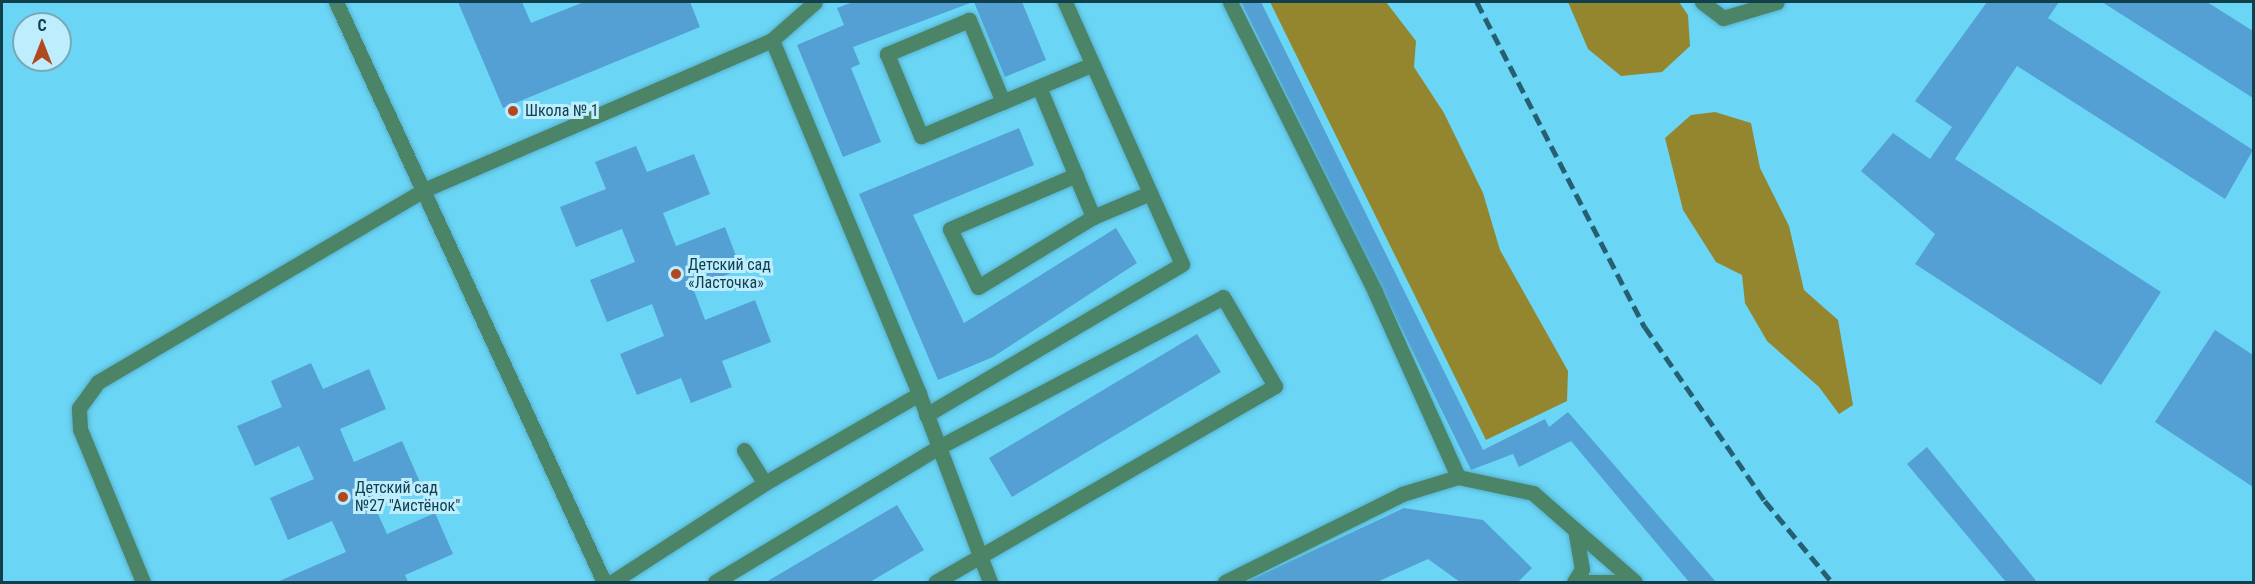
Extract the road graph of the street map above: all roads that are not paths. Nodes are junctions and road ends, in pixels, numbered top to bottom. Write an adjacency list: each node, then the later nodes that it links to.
1 (336, 2): 12 (street)
2 (815, 2): 7 (street)
3 (1065, 2): 8 (street)
4 (1230, 2): 19 (street)
5 (1702, 2): 6 (street)
6 (1777, 2)
7 (772, 40): 12 (street); 15 (street)
8 (1093, 64): 9 (street); 13 (street)
9 (1039, 87): 10 (street); 11 (street)
10 (1003, 102): 10 (street)
11 (1076, 175): 14 (street); 14 (street)
12 (424, 190): 23 (street); 24 (street)
13 (1150, 193): 14 (street); 16 (street)
14 (1093, 217)
15 (919, 394): 16 (street); 20 (street)
16 (926, 415): 17 (street)
17 (937, 448): 22 (street); 22 (street); 26 (street)
18 (744, 450): 20 (street)
19 (1458, 477): 21 (street); 29 (street)
20 (765, 483): 25 (street)
21 (1575, 530): 30 (street); 33 (street)
22 (979, 557): 27 (street); 28 (street)
23 (143, 582)
24 (604, 582)
25 (612, 582)
26 (715, 582)
27 (935, 582)
28 (990, 582)
29 (1225, 582)
30 (1575, 582)
31 (1583, 582): 32 (street)
32 (1627, 582)
33 (1635, 582)

